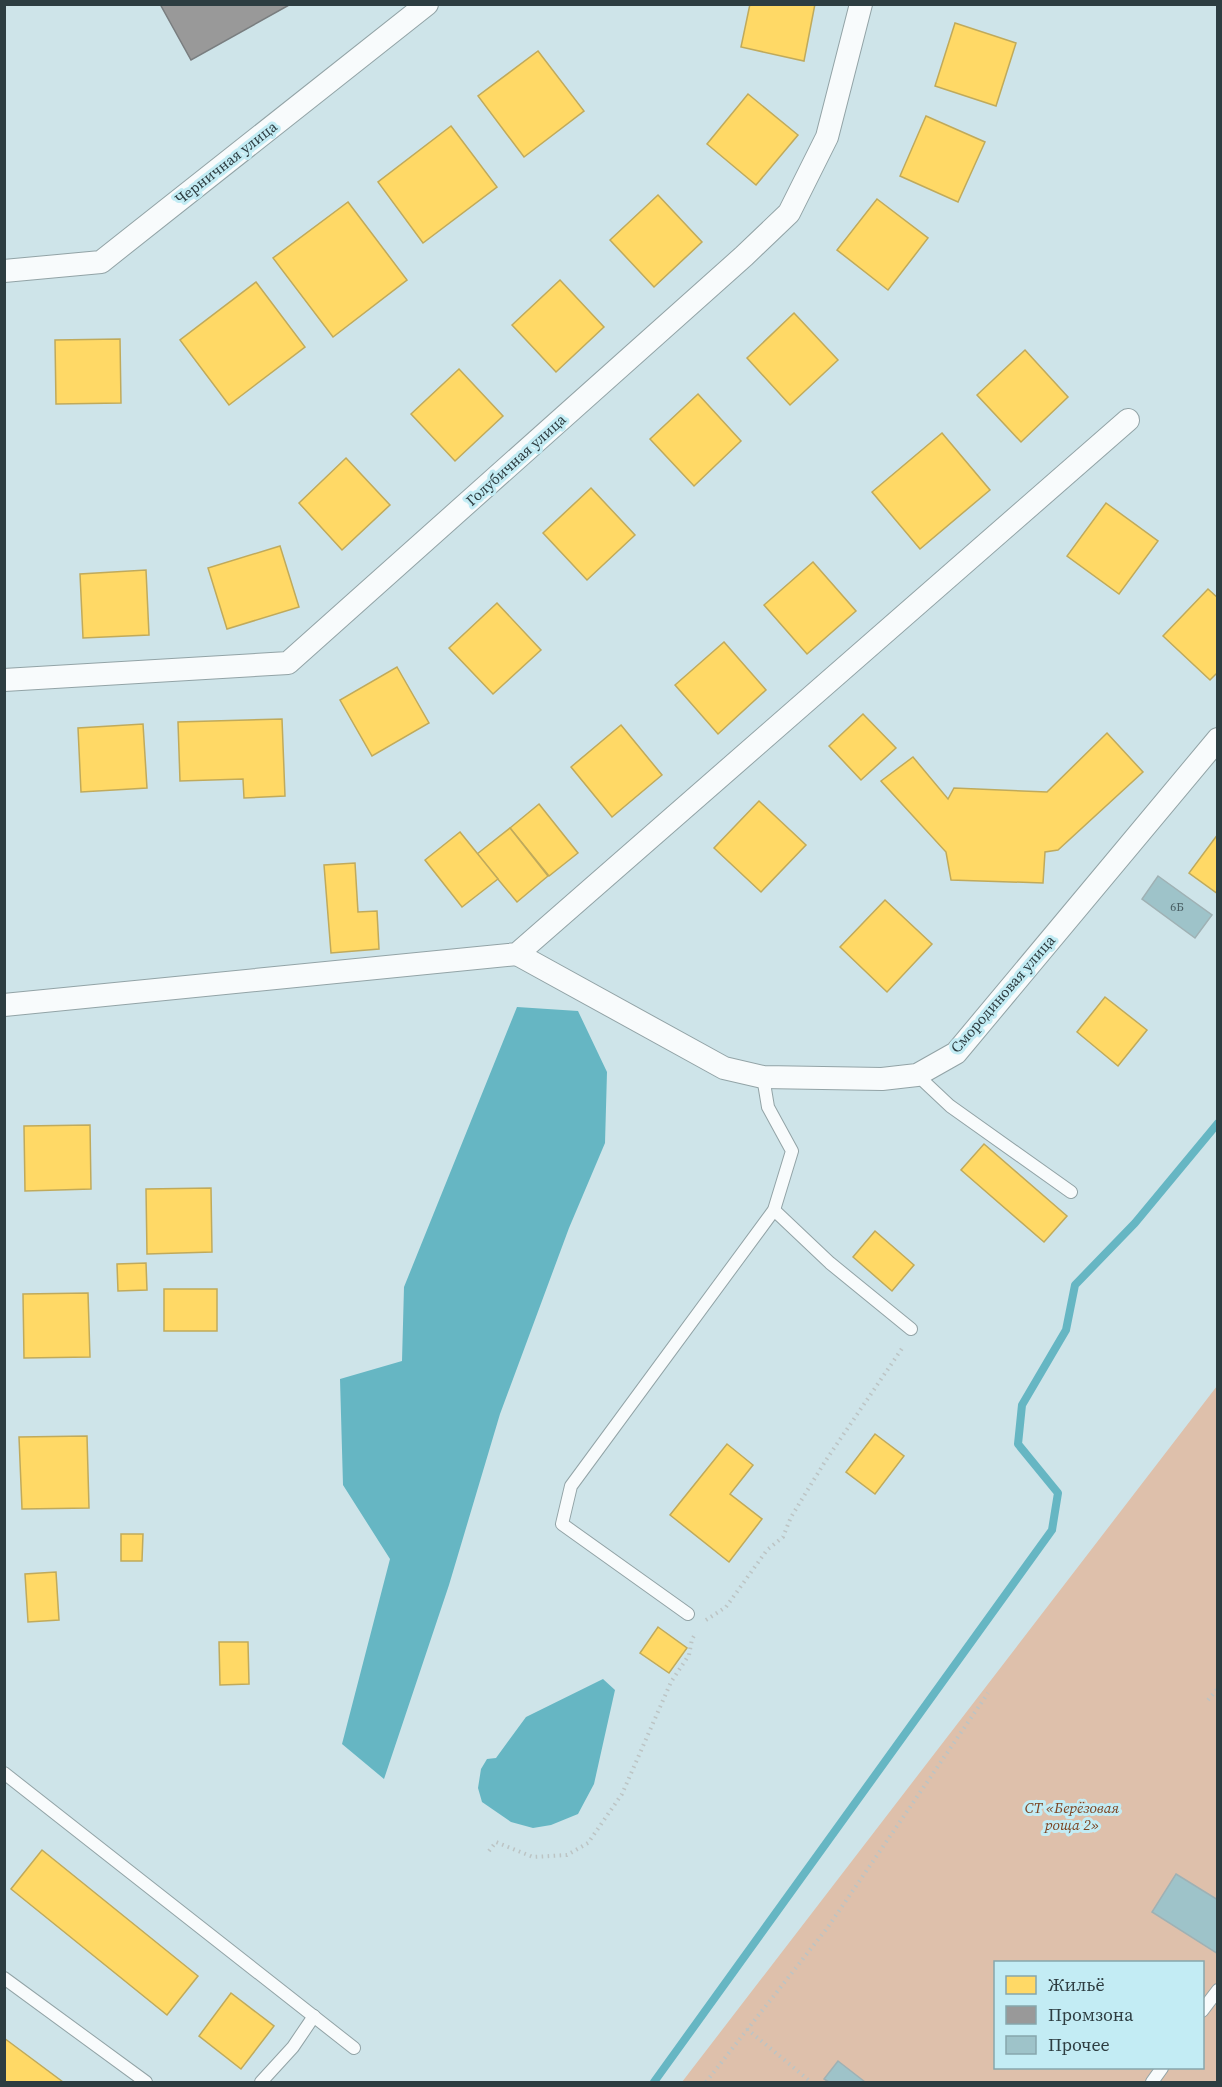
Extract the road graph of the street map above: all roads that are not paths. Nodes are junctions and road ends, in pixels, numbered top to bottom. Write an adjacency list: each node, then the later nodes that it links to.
1 (427, 4): 3 (street, Черничная улица)
2 (861, 4): 5 (street, Голубичная улица)
3 (4, 271)
4 (1128, 420): 7 (street)
5 (4, 680)
6 (1218, 738): 9 (street, Смородиновая улица)
7 (516, 954): 8 (street); 10 (street, Смородиновая улица)
8 (4, 1005)
9 (917, 1075): 10 (street, Смородиновая улица); 11 (lane)
10 (763, 1077): 12 (lane)
11 (1071, 1192)
12 (774, 1210): 13 (lane); 14 (lane)
13 (911, 1329)
14 (688, 1614)
15 (4, 1773): 19 (lane)
16 (4, 1978): 22 (lane)
17 (1218, 1990): 18 (lane)
18 (1204, 2010)
19 (314, 2016): 20 (lane); 23 (lane)
20 (354, 2048)
21 (1161, 2069): 24 (lane)
22 (146, 2082)
23 (261, 2082)
24 (1152, 2082)

